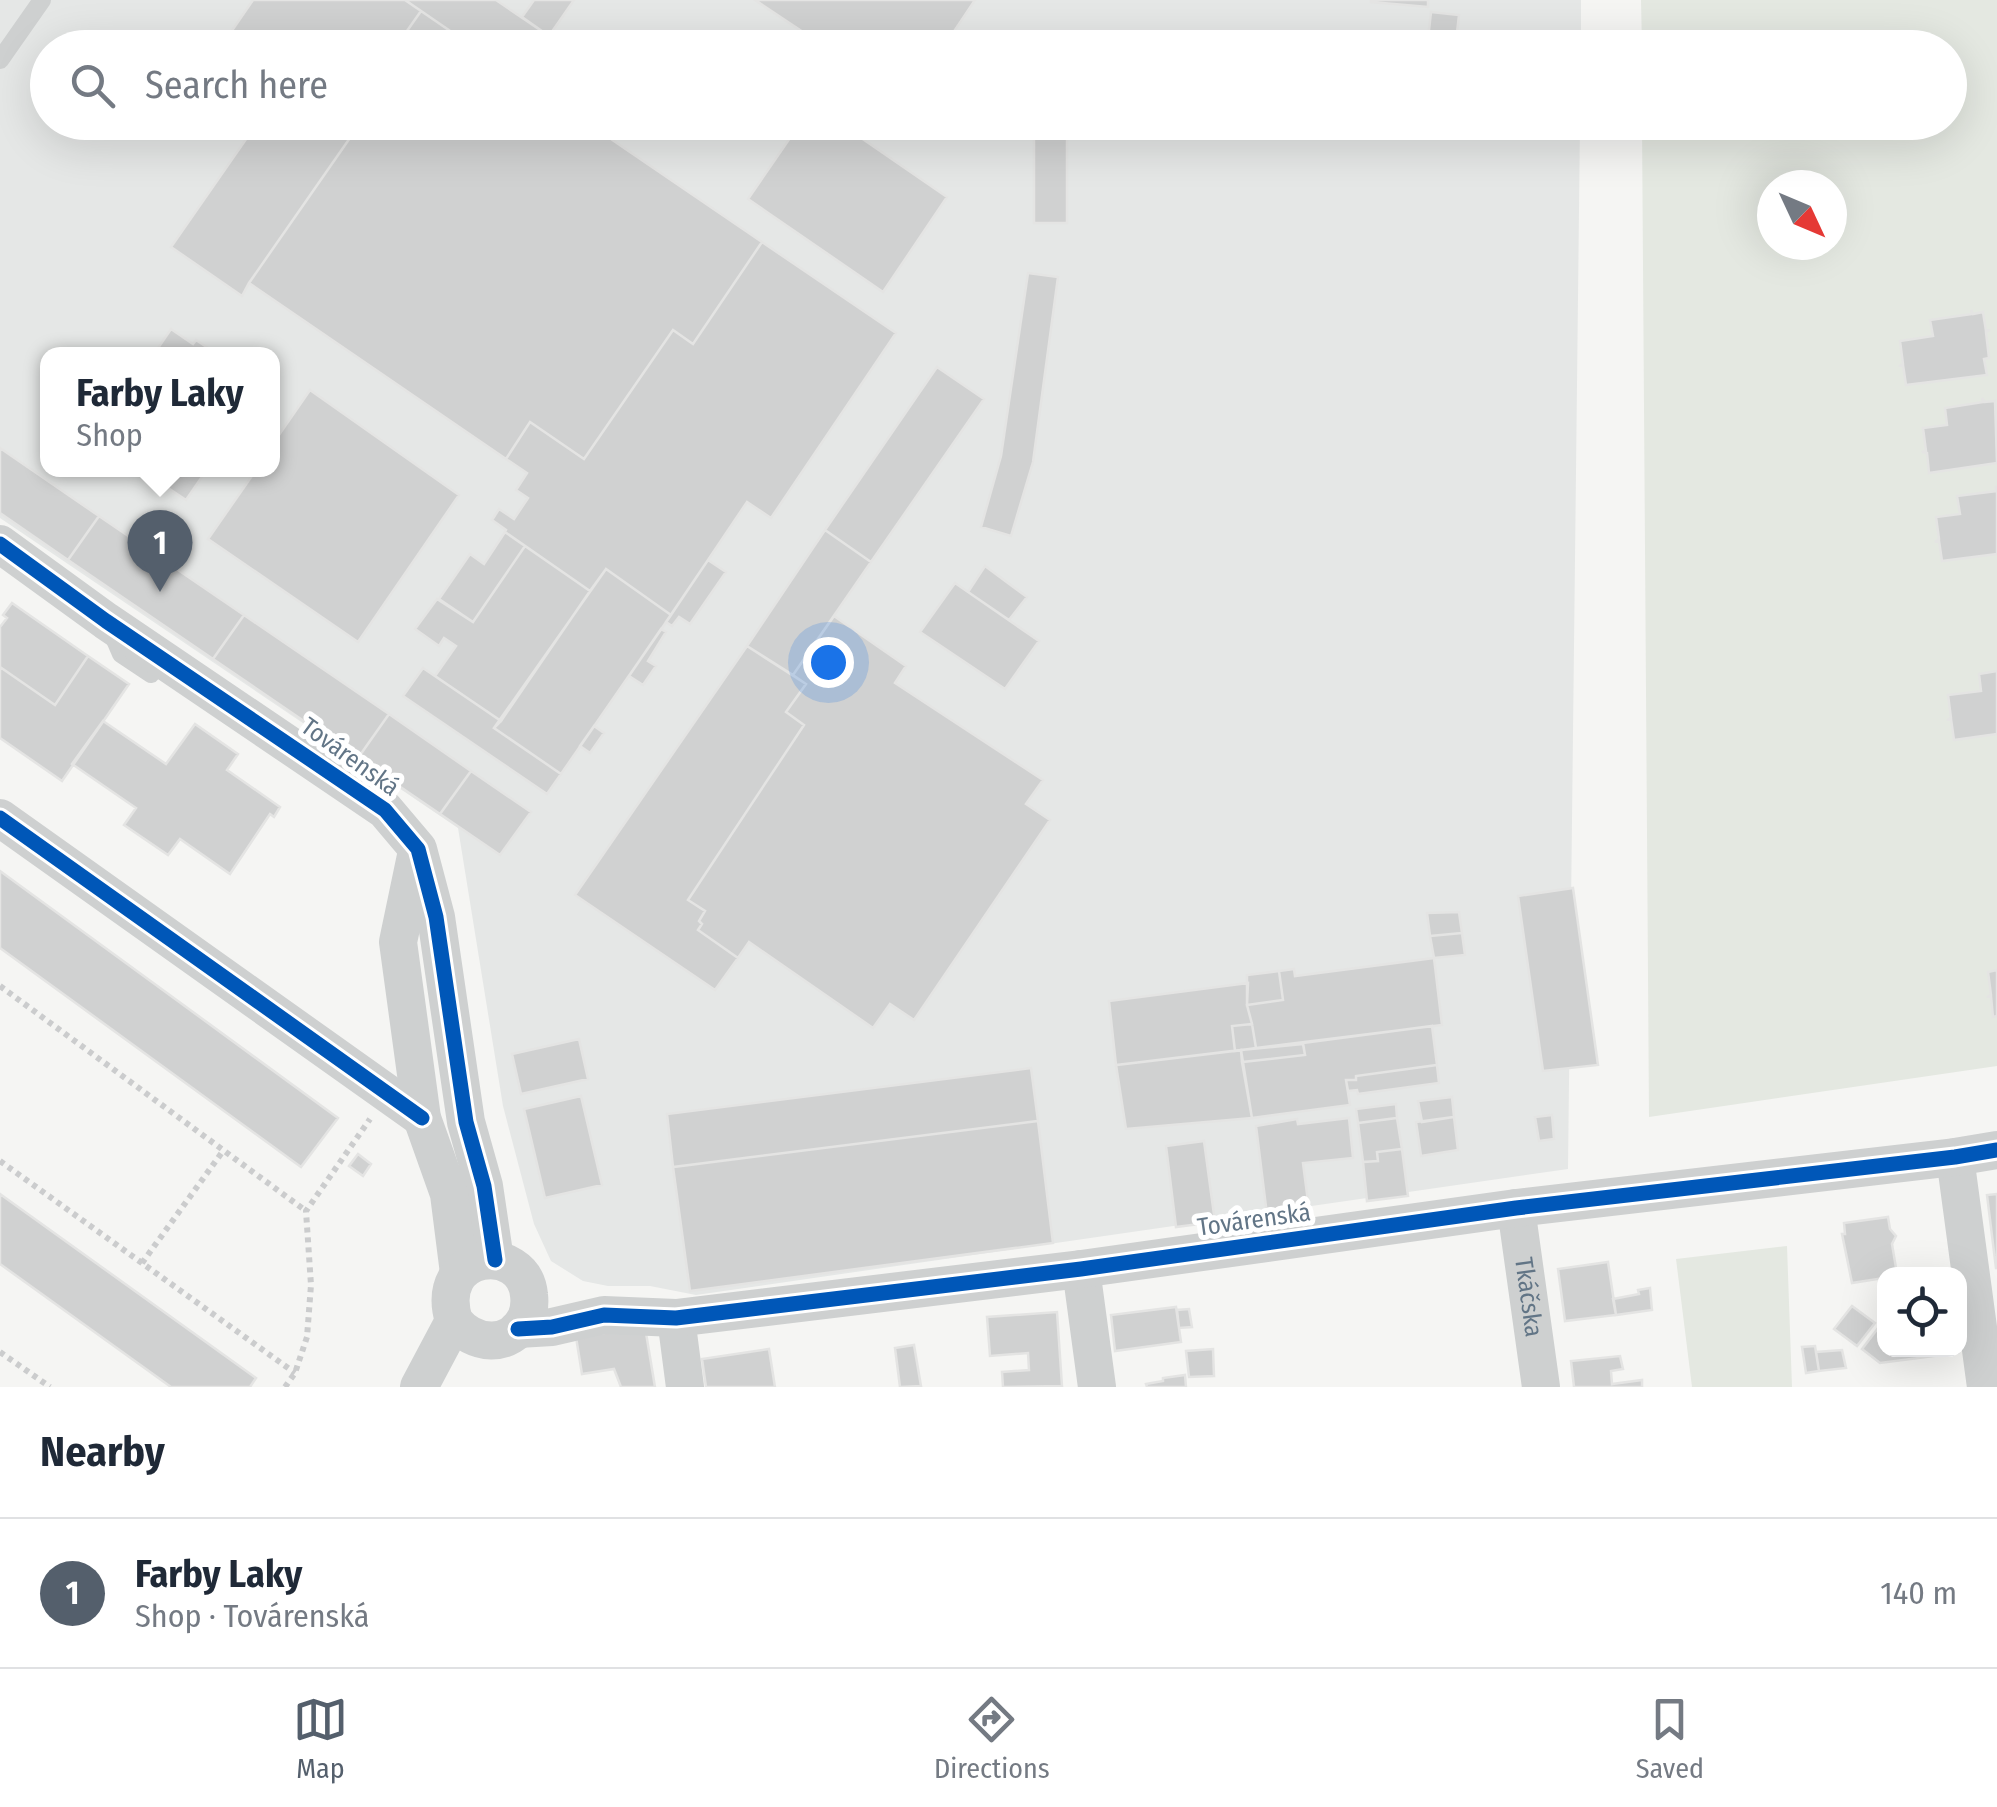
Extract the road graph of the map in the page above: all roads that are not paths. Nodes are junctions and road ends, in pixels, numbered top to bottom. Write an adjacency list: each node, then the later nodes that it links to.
1 (42, 0): 2 (lane)
2 (0, 60)
3 (0, 544): 5 (street, Továrenská)
4 (0, 818): 6 (street)
5 (418, 848): 6 (street); 10 (street, Továrenská)
6 (422, 1118): 12 (street)
7 (1997, 1150): 8 (street, Továrenská)
8 (1955, 1158): 9 (street, Továrenská); 23 (street)
9 (1516, 1208): 11 (street, Továrenská); 22 (street, Tkáčska)
10 (495, 1260): 12 (street); 13 (street, Továrenská)
11 (1082, 1269): 15 (street, Továrenská); 21 (street)
12 (460, 1273): 16 (street)
13 (528, 1286): 14 (street, Továrenská); 17 (street)
14 (604, 1315): 15 (street, Továrenská); 17 (street, Továrenská)
15 (676, 1318): 20 (street)
16 (466, 1330): 17 (street, Továrenská); 18 (street); 19 (street)
17 (518, 1330)
18 (419, 1387)
19 (437, 1387)
20 (685, 1387)
21 (1098, 1387)
22 (1541, 1387)
23 (1986, 1387)

